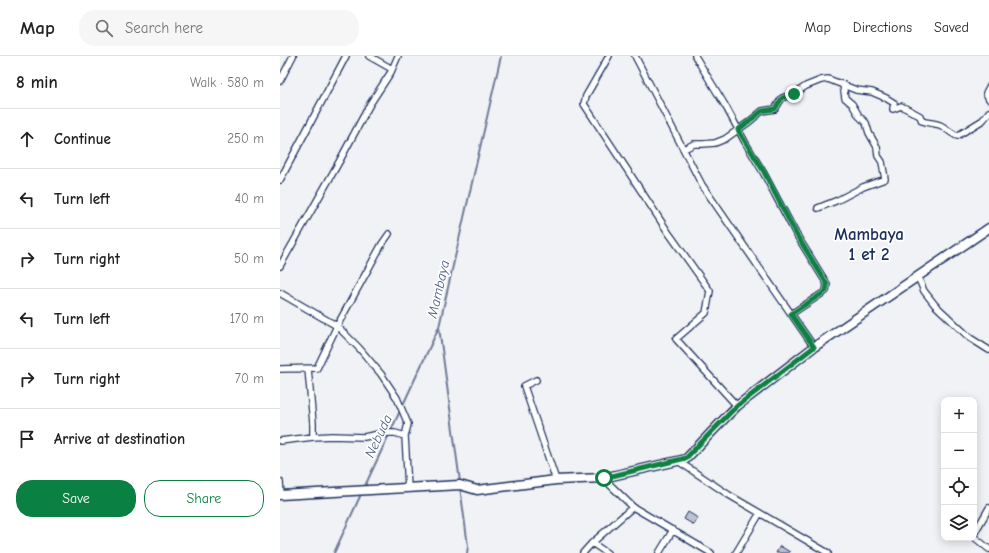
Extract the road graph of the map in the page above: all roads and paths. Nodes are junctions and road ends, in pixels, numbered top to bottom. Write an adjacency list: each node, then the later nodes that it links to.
1 (293, 56): 9 (street)
2 (346, 56): 16 (street)
3 (369, 56): 8 (street)
4 (398, 56): 8 (street)
5 (610, 56): 30 (street)
6 (635, 56): 15 (street)
7 (695, 56): 14 (street)
8 (392, 69): 20 (street)
9 (280, 81)
10 (843, 84): 13 (street); 14 (street); 17 (street)
11 (989, 87): 12 (street)
12 (989, 99)
13 (989, 112)
14 (738, 130): 15 (street); 23 (street)
15 (684, 149): 23 (street)
16 (280, 180)
17 (818, 208)
18 (989, 228): 21 (street)
19 (389, 234): 24 (street)
20 (280, 266)
21 (918, 277): 25 (street); 26 (street)
22 (280, 293): 24 (street)
23 (791, 314): 25 (street)
24 (337, 326): 27 (street); 31 (street)
25 (814, 347): 30 (street)
26 (989, 350)
27 (308, 368): 28 (street); 32 (street)
28 (280, 369)
29 (536, 380): 36 (street)
30 (737, 406): 34 (street)
31 (405, 436): 32 (street); 38 (street)
32 (314, 437): 33 (street)
33 (280, 441)
34 (678, 461): 35 (street); 42 (street)
35 (604, 478): 36 (street); 40 (street)
36 (556, 480): 38 (street)
37 (280, 482): 39 (street)
38 (408, 488): 39 (street)
39 (281, 495)
40 (633, 507): 44 (street); 46 (street)
41 (989, 508): 43 (street)
42 (760, 513): 52 (street); 53 (street)
43 (977, 529)
44 (673, 530): 50 (street); 51 (street)
45 (977, 540): 47 (street)
46 (592, 543): 48 (street); 49 (street)
47 (989, 549)
48 (584, 553)
49 (607, 553)
50 (659, 553)
51 (710, 553)
52 (736, 553)
53 (828, 553)

